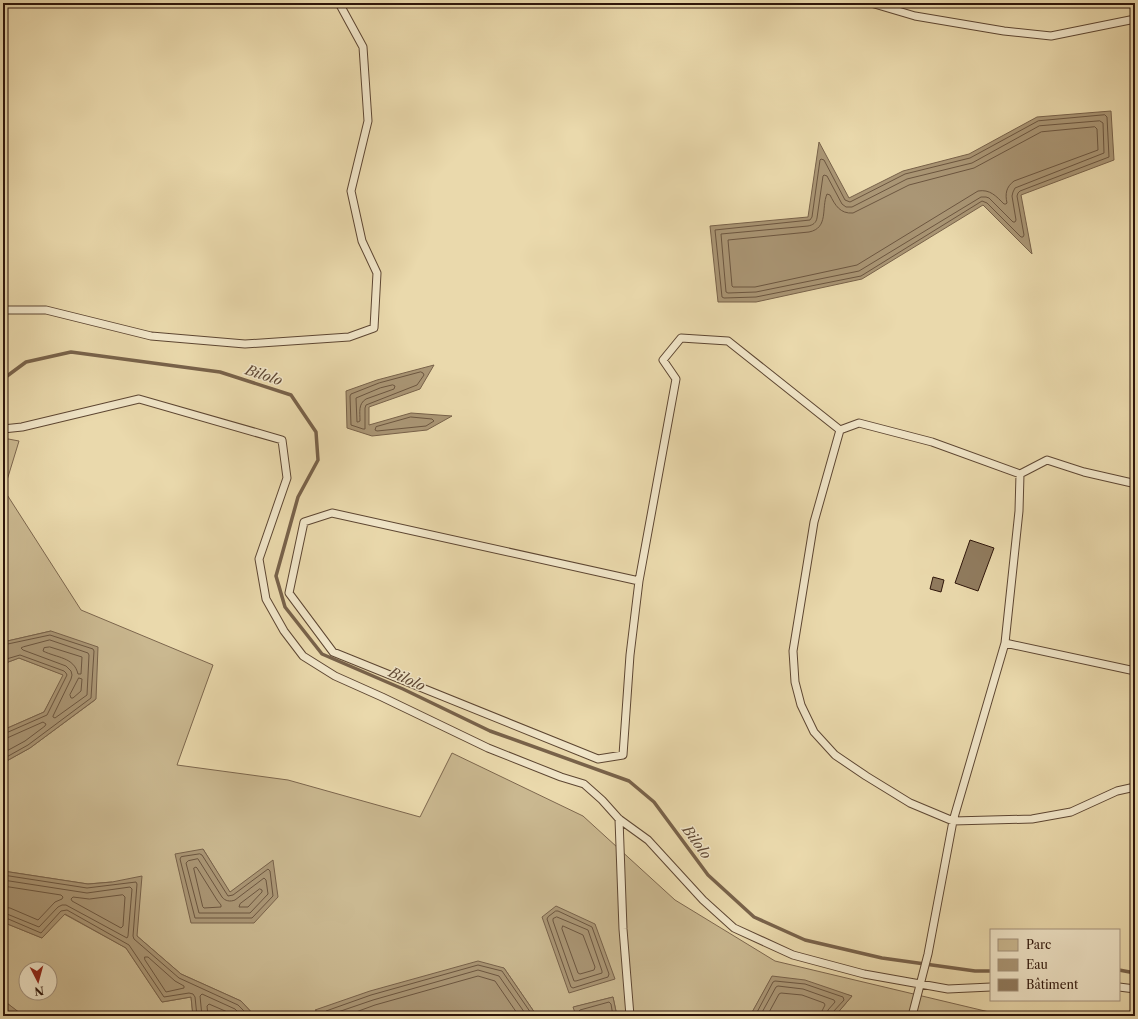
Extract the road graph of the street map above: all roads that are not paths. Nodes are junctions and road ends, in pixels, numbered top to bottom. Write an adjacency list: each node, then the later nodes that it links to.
1 (339, 3): 4 (lane)
2 (871, 3): 3 (lane)
3 (1135, 19)
4 (3, 310)
5 (3, 429): 13 (lane)
6 (840, 430): 7 (lane); 9 (lane); 14 (lane)
7 (1020, 474): 8 (lane); 10 (lane)
8 (1135, 483)
9 (639, 581): 9 (lane)
10 (1005, 643): 11 (lane); 14 (lane)
11 (1135, 671)
12 (1135, 787): 14 (lane)
13 (619, 819): 15 (lane); 19 (lane)
14 (953, 821): 15 (lane)
15 (920, 984): 16 (lane); 20 (lane)
16 (990, 987)
17 (1120, 987): 18 (lane)
18 (1135, 989)
19 (630, 1016)
20 (912, 1016)

